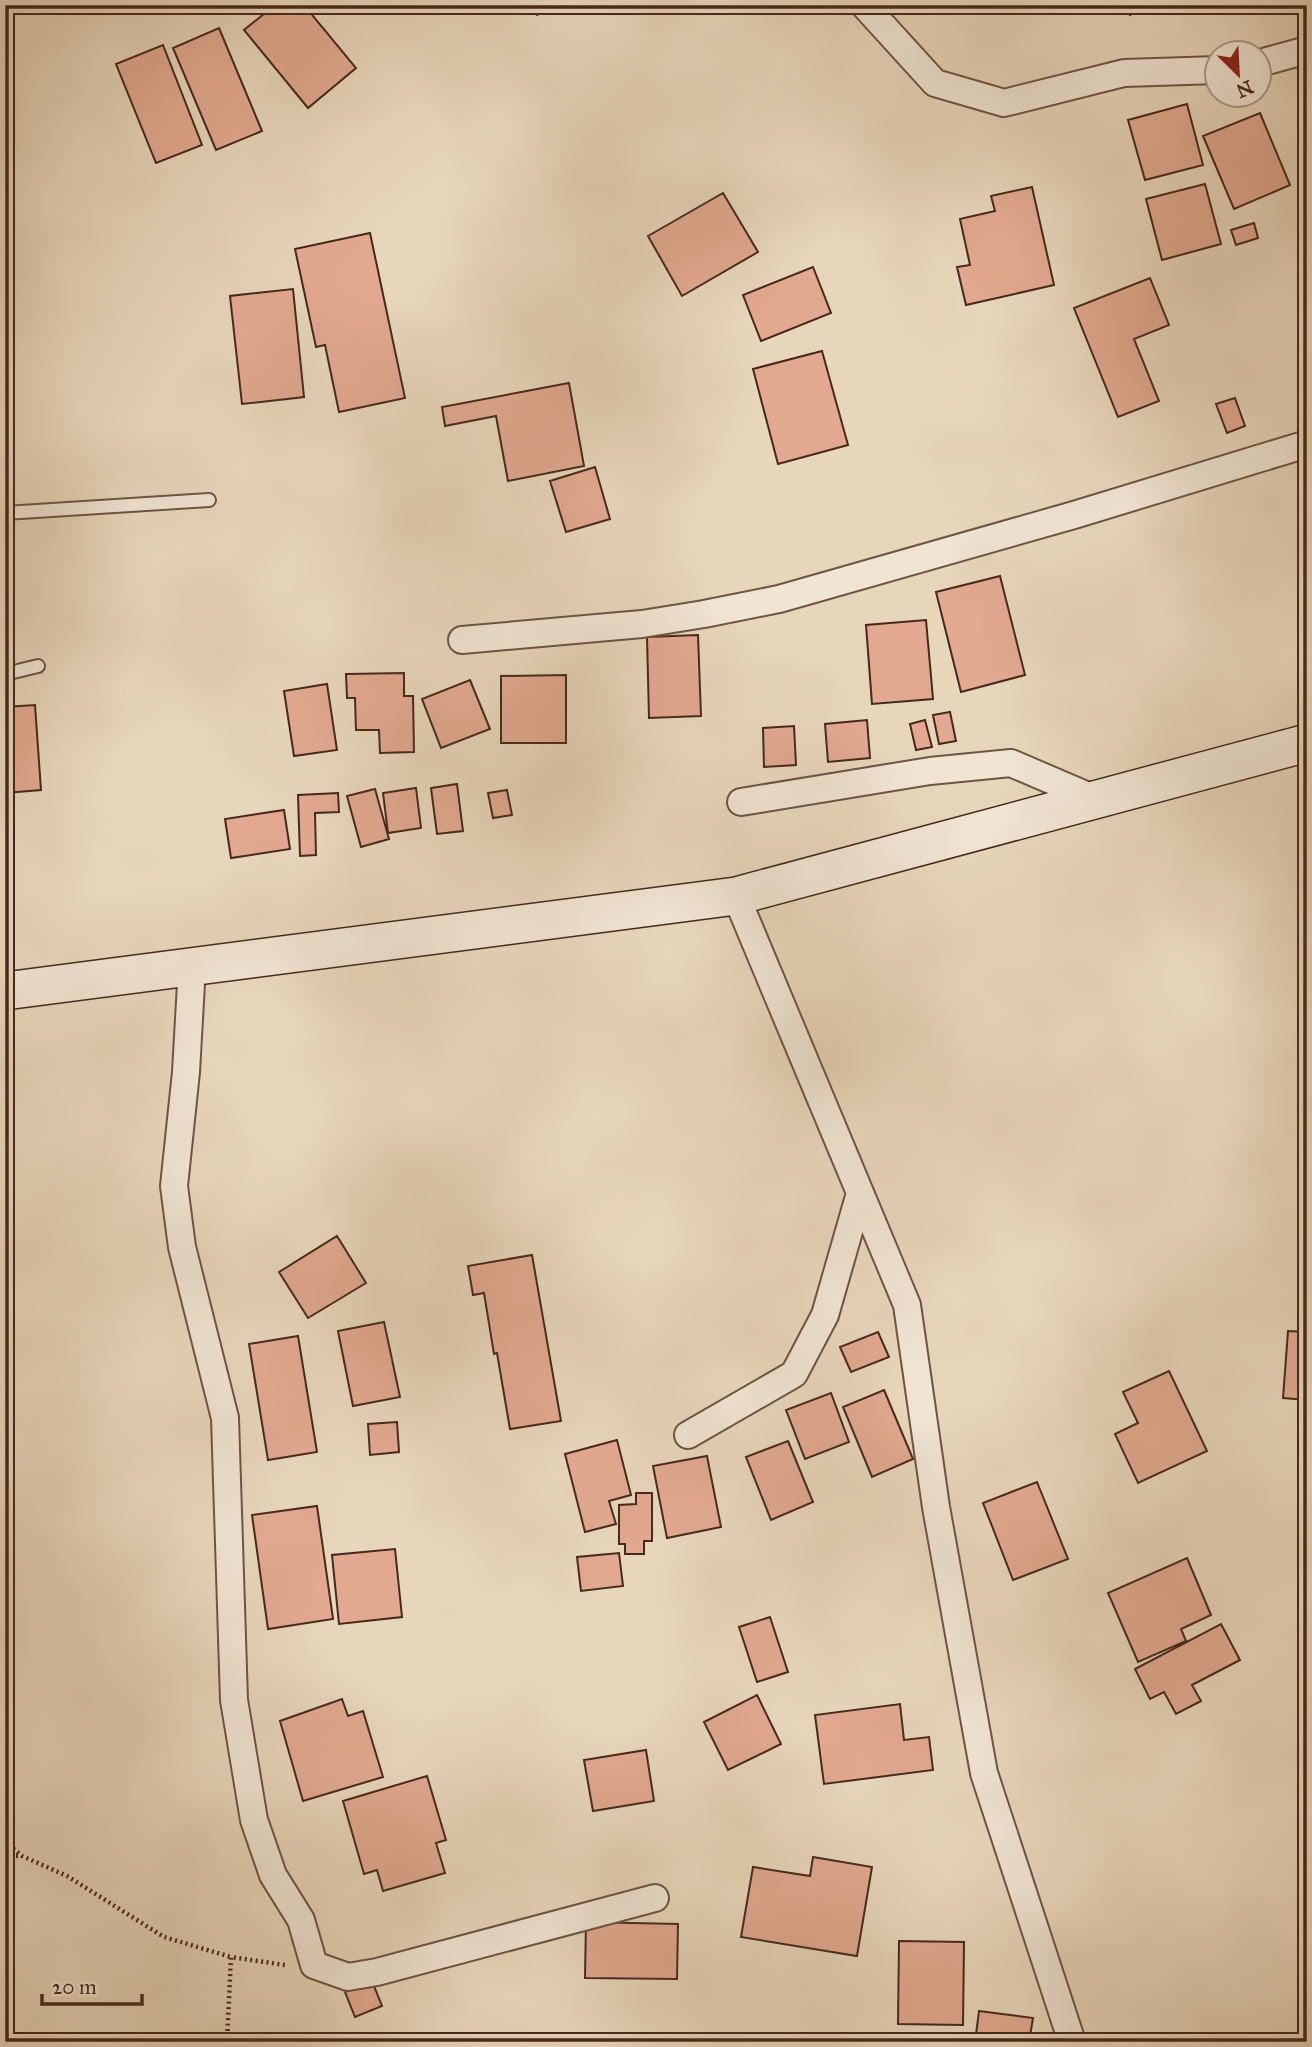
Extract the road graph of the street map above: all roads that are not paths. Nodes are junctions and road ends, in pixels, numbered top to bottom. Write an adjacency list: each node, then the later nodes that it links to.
1 (864, 5): 4 (street)
2 (1307, 50): 3 (street)
3 (1274, 59)
4 (1204, 70)
5 (1307, 444): 8 (street)
6 (209, 500): 7 (lane)
7 (5, 513)
8 (462, 640)
9 (38, 666): 10 (lane)
10 (5, 674)
11 (1307, 743): 12 (main road)
12 (1096, 799): 13 (street); 14 (main road)
13 (741, 802)
14 (736, 897): 15 (main road); 17 (street)
15 (192, 966): 16 (main road); 19 (street)
16 (5, 991)
17 (860, 1193): 18 (street); 20 (street)
18 (688, 1434)
19 (655, 1898)
20 (1072, 2042)

